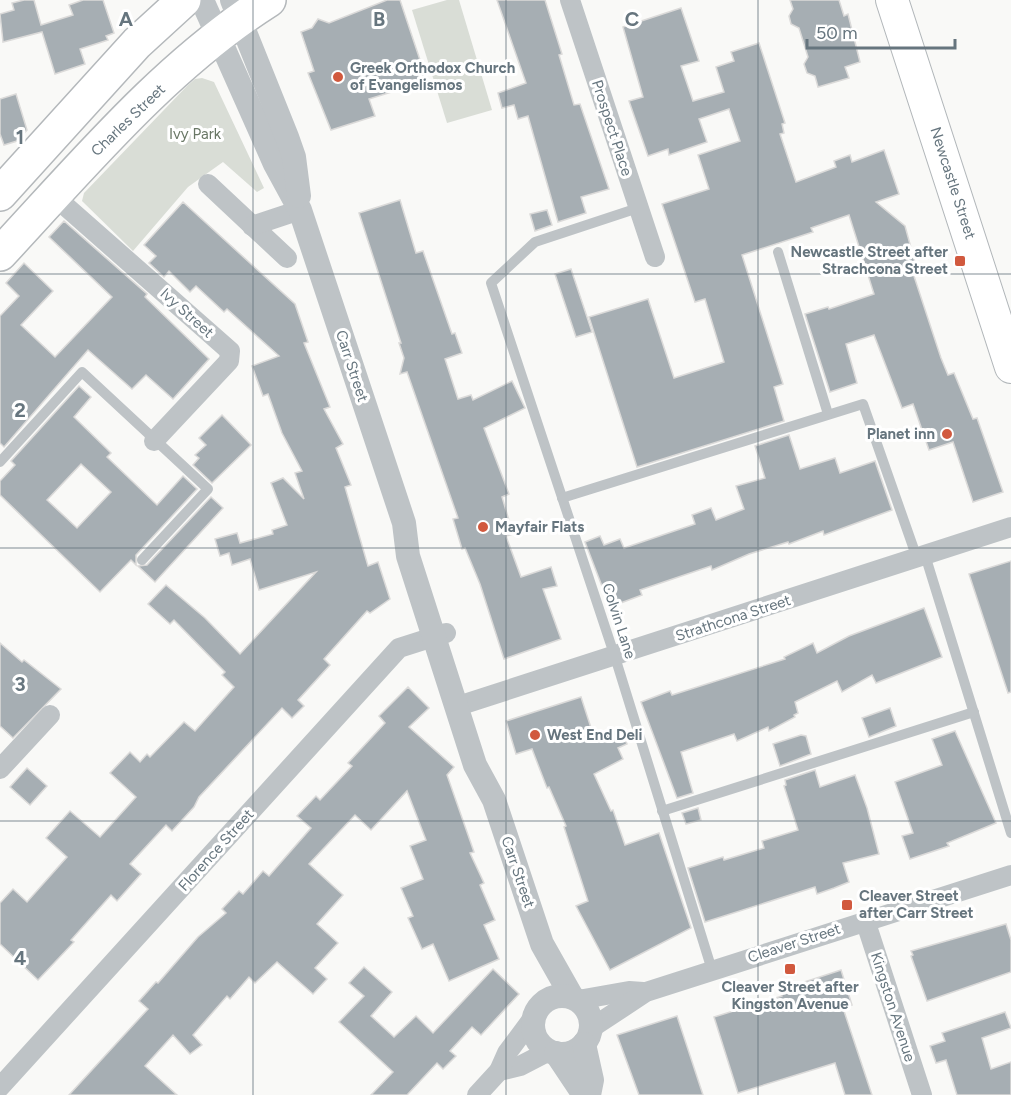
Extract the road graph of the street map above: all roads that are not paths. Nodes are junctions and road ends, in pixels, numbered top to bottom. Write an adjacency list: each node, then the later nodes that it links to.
1 (184, 0): 9 (highway)
2 (202, 0): 7 (street, Carr Street)
3 (269, 0): 7 (highway, Charles Street)
4 (570, 0): 11 (street, Prospect Place)
5 (892, 0): 19 (main road, Newcastle Street)
6 (910, 0): 18 (main road, Newcastle Street)
7 (230, 18): 10 (highway, Charles Street); 12 (street, Carr Street)
8 (208, 184): 13 (street)
9 (0, 194)
10 (54, 196): 15 (highway, Charles Street); 21 (street, Ivy Street)
11 (638, 208): 16 (street, Prospect Place); 23 (lane, Colvin Lane)
12 (300, 210): 13 (street); 27 (street, Carr Street)
13 (252, 226): 17 (street)
14 (778, 252): 20 (lane)
15 (0, 254)
16 (655, 257)
17 (287, 258)
18 (1011, 315)
19 (1011, 367)
20 (828, 414): 23 (lane); 25 (lane)
21 (154, 441): 22 (lane); 26 (lane)
22 (0, 462)
23 (562, 498): 28 (lane, Colvin Lane)
24 (1011, 527): 25 (street, Strathcona Street)
25 (921, 557): 28 (street, Strathcona Street); 30 (lane)
26 (142, 560)
27 (439, 635): 29 (street, Carr Street); 45 (street, Florence Street)
28 (615, 657): 29 (street, Strathcona Street); 33 (lane, Colvin Lane)
29 (462, 705): 37 (street, Carr Street)
30 (974, 712): 33 (lane); 34 (lane)
31 (50, 715): 32 (street)
32 (0, 768)
33 (662, 811): 38 (lane, Colvin Lane)
34 (1011, 833)
35 (1011, 875): 36 (street, Cleaver Street)
36 (865, 920): 38 (street, Cleaver Street); 49 (street, Kingston Avenue)
37 (542, 944): 40 (street, Carr Street); 41 (street, Carr Street)
38 (712, 970): 39 (street, Cleaver Street)
39 (646, 992): 40 (street); 42 (street)
40 (575, 999): 41 (street); 42 (street)
41 (535, 1013): 43 (street); 44 (street)
42 (588, 1036): 43 (street); 48 (street)
43 (553, 1052): 44 (street); 47 (street)
44 (500, 1071): 46 (street)
45 (0, 1088)
46 (477, 1095)
47 (584, 1095)
48 (589, 1095)
49 (922, 1095)

